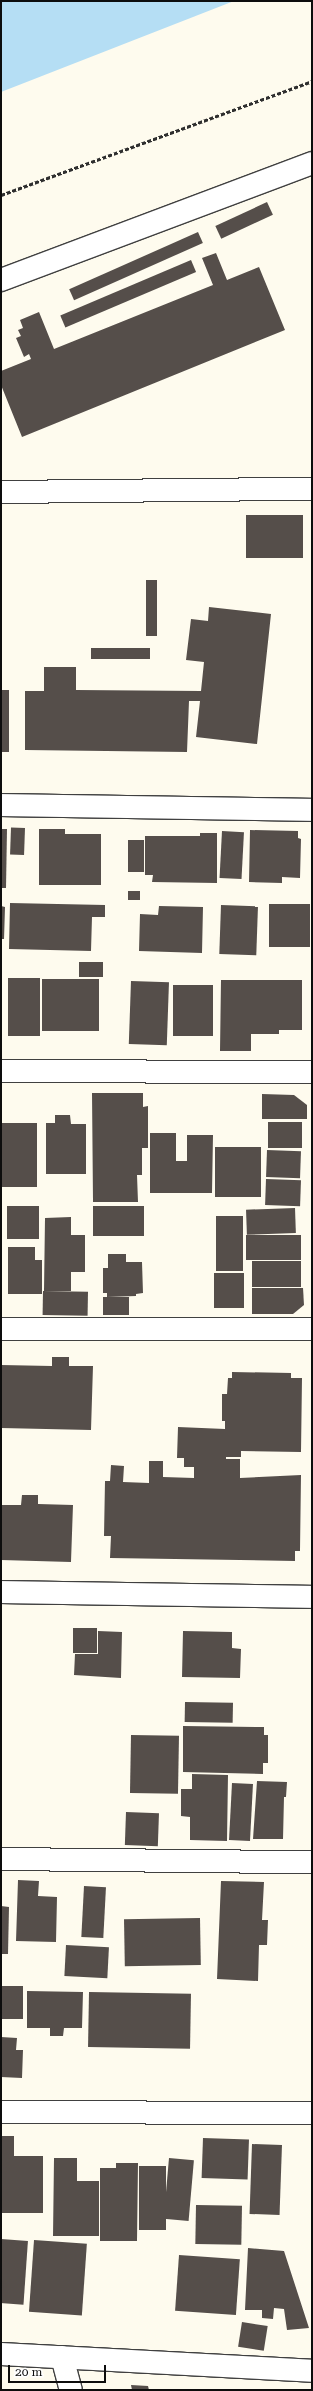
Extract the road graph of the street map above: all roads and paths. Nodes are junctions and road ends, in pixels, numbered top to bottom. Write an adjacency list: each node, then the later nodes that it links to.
1 (312, 81): 3 (path)
2 (312, 163): 4 (street)
3 (1, 195)
4 (1, 280)
5 (312, 489): 6 (street)
6 (1, 492)
7 (1, 805): 8 (street)
8 (312, 810)
9 (1, 1071): 10 (street)
10 (312, 1072)
11 (1, 1329): 12 (street)
12 (312, 1329)
13 (1, 1592): 14 (street)
14 (312, 1597)
15 (1, 1859): 16 (street)
16 (312, 1862)
17 (1, 2112): 18 (street)
18 (312, 2113)
19 (1, 2354): 20 (street)
20 (62, 2357): 21 (street); 22 (street)
21 (312, 2371)
22 (71, 2390)

